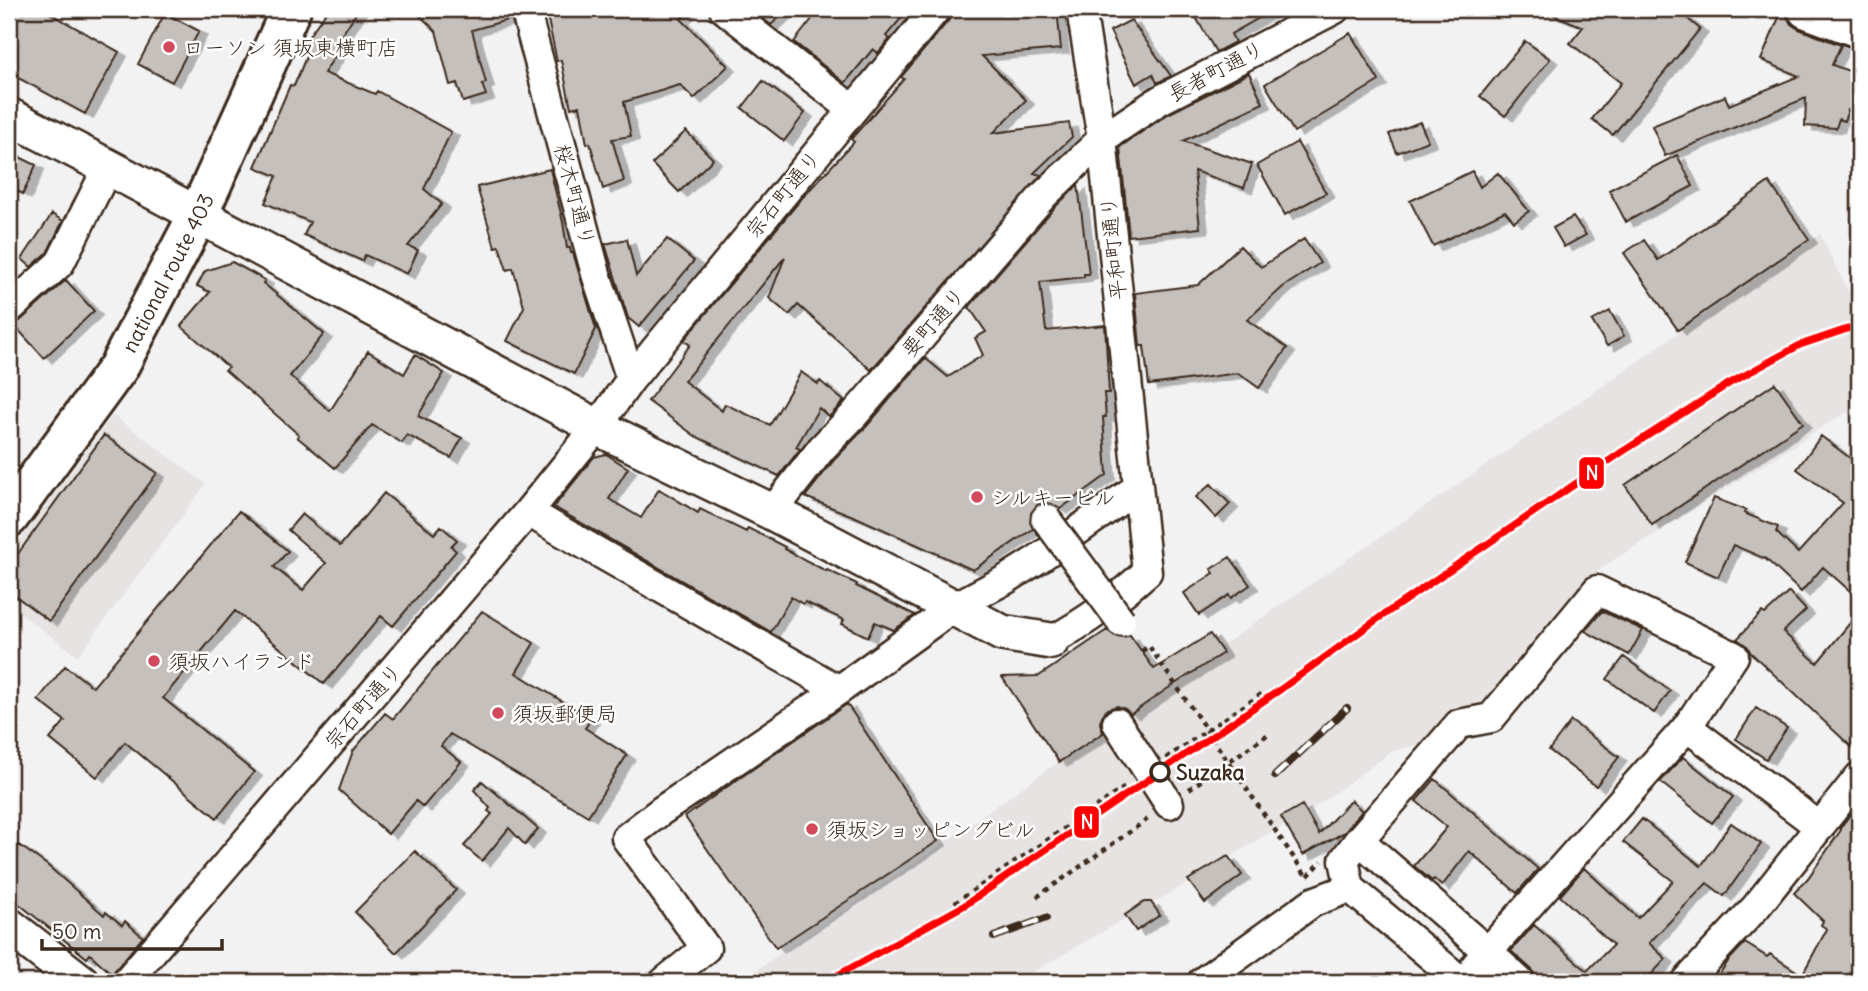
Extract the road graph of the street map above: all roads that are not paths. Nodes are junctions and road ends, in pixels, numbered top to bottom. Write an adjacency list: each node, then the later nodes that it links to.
1 (291, 9): 13 (highway, national route 403)
2 (524, 9): 15 (street, 桜木町通り)
3 (724, 9): 9 (street)
4 (936, 9): 9 (street, 宗石町通り)
5 (1081, 9): 11 (street, 平和町通り)
6 (1335, 9): 11 (street, 長者町通り)
7 (1807, 9): 8 (highway)
8 (1859, 28)
9 (852, 109): 15 (street, 宗石町通り)
10 (9, 116): 12 (main road)
11 (1102, 139): 17 (street, 平和町通り); 19 (street, 要町通り)
12 (108, 167): 13 (main road); 14 (street)
13 (198, 215): 16 (main road); 20 (highway, national route 403)
14 (9, 309)
15 (631, 379): 16 (street, 宗石町通り)
16 (597, 427): 18 (street, 宗石町通り); 19 (main road)
17 (1137, 488): 22 (street); 24 (street, 平和町通り)
18 (528, 512): 25 (street); 36 (street, 宗石町通り)
19 (772, 512): 22 (main road)
20 (9, 517)
21 (1046, 519): 23 (street, bridge)
22 (954, 607): 24 (main road); 25 (street)
23 (1121, 621)
24 (1051, 641)
25 (839, 690): 37 (street)
26 (1117, 723): 29 (street)
27 (1687, 727): 30 (street); 31 (street); 34 (street)
28 (1856, 787): 30 (street)
29 (1169, 804)
30 (1820, 827): 41 (street)
31 (1359, 840): 32 (street); 34 (street)
32 (1350, 888): 38 (street); 39 (street)
33 (9, 926): 35 (main road)
34 (1488, 952): 39 (street); 40 (street)
35 (81, 982)
36 (126, 982)
37 (664, 982)
38 (1202, 982)
39 (1461, 982)
40 (1520, 982)
41 (1686, 982)

